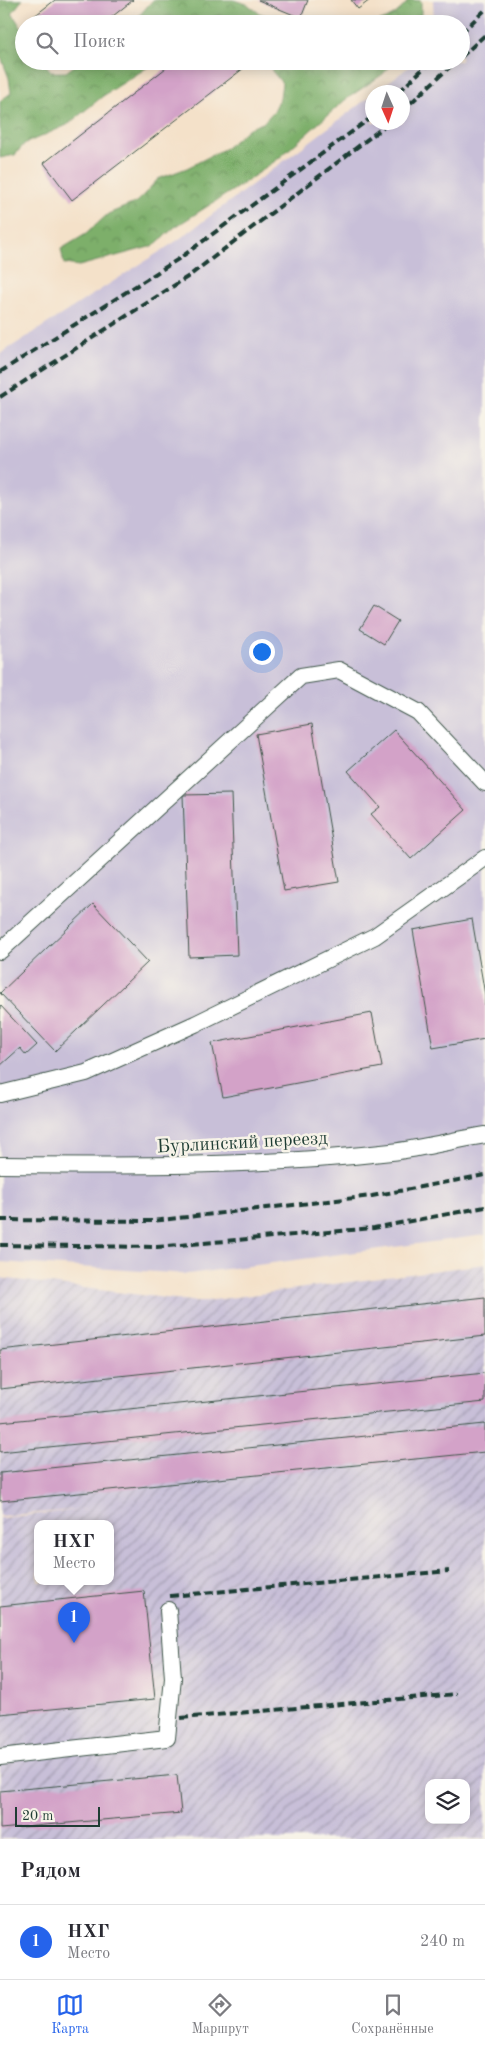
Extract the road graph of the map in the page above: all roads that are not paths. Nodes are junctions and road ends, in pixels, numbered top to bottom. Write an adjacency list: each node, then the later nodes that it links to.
1 (485, 783): 3 (lane)
2 (485, 858): 4 (lane)
3 (0, 951)
4 (0, 1094)
5 (485, 1135): 6 (lane, Бурлинский переезд)
6 (0, 1165)
7 (168, 1610): 8 (lane)
8 (0, 1757)

